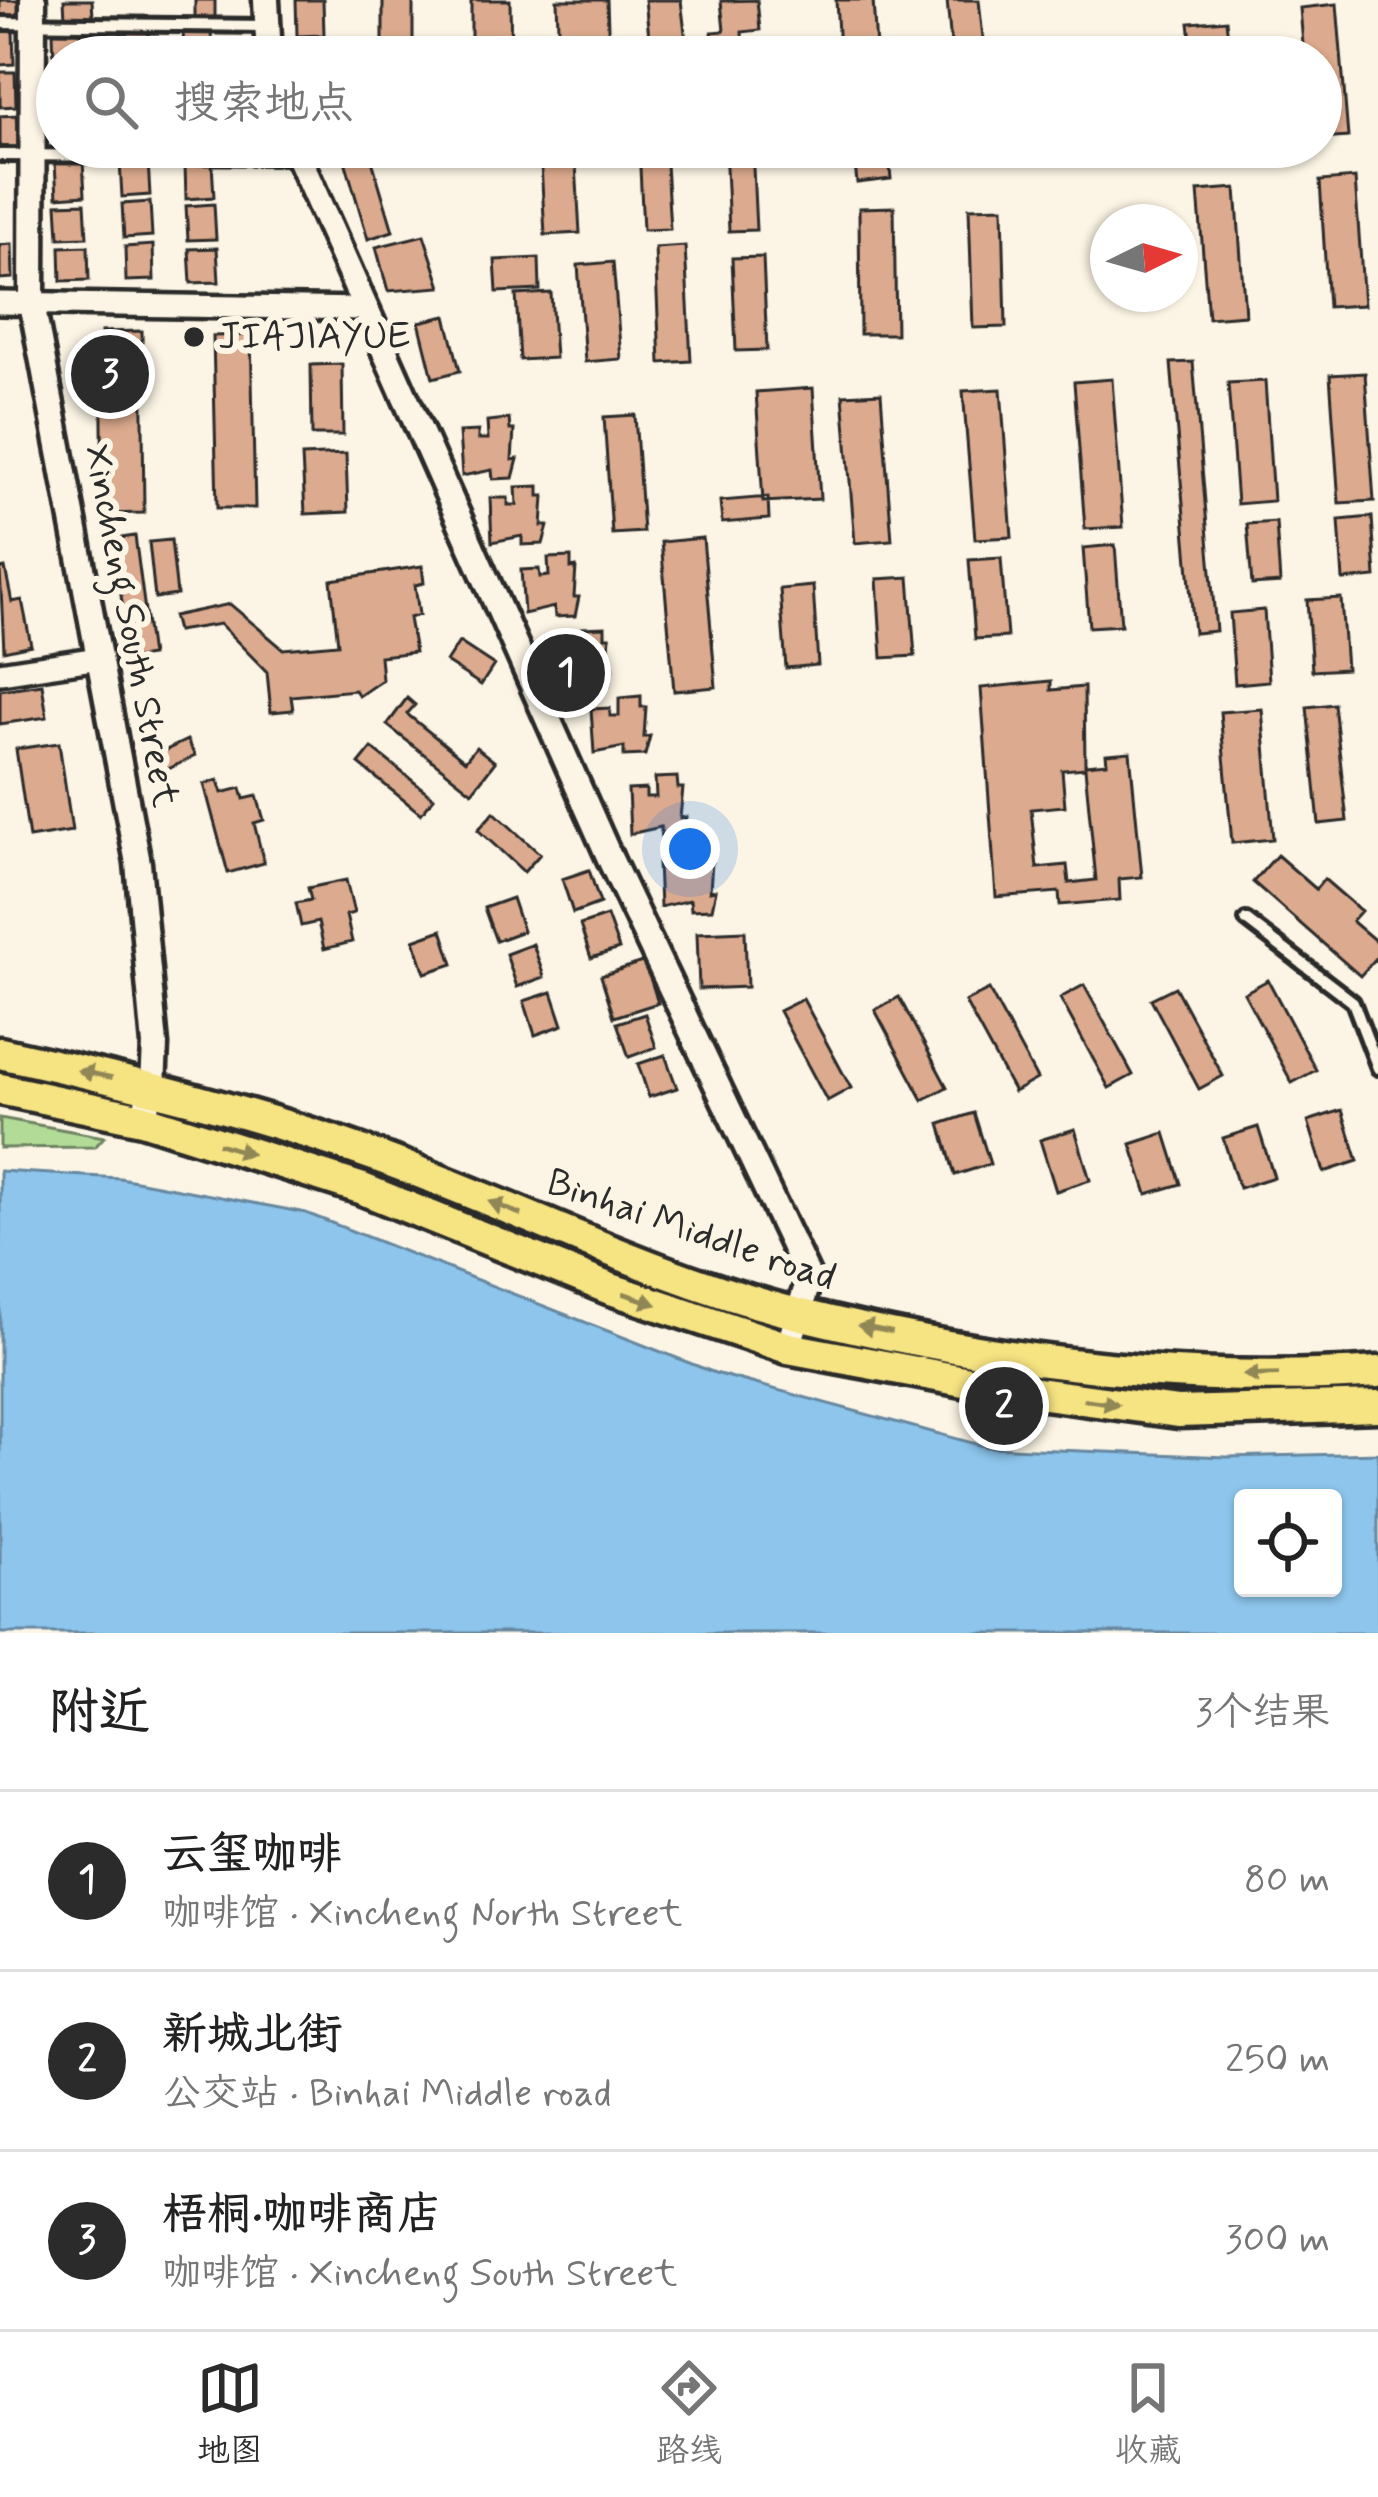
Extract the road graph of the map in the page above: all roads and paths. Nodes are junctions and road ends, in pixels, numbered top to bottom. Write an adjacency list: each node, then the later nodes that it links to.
1 (266, 0): 4 (street)
2 (33, 11): 3 (lane); 4 (lane); 7 (street, Xincheng South Street)
3 (0, 23)
4 (266, 26): 5 (street)
5 (267, 36)
6 (0, 155): 7 (lane)
7 (33, 155): 8 (lane); 11 (street, Xincheng South Street)
8 (36, 155)
9 (303, 168): 12 (street)
10 (0, 303): 11 (street)
11 (32, 304): 12 (street); 13 (street, Xincheng South Street)
12 (367, 309): 21 (street)
13 (99, 658): 14 (street); 18 (street, Xincheng South Street)
14 (0, 673)
15 (1246, 920): 17 (lane)
16 (0, 1053): 18 (main road, Binhai Middle road, one-way to 16)
17 (1378, 1068)
18 (153, 1086): 20 (street, Xincheng South Street); 21 (main road, Binhai Middle road, one-way to 18)
19 (0, 1089): 20 (main road, Binhai Middle road)
20 (142, 1120): 22 (main road, Binhai Middle road, one-way to 22)
21 (800, 1315): 22 (street); 23 (main road, Binhai Middle road, one-way to 21)
22 (788, 1348): 24 (main road, Binhai Middle road, one-way to 24)
23 (1378, 1372)
24 (1378, 1406)

